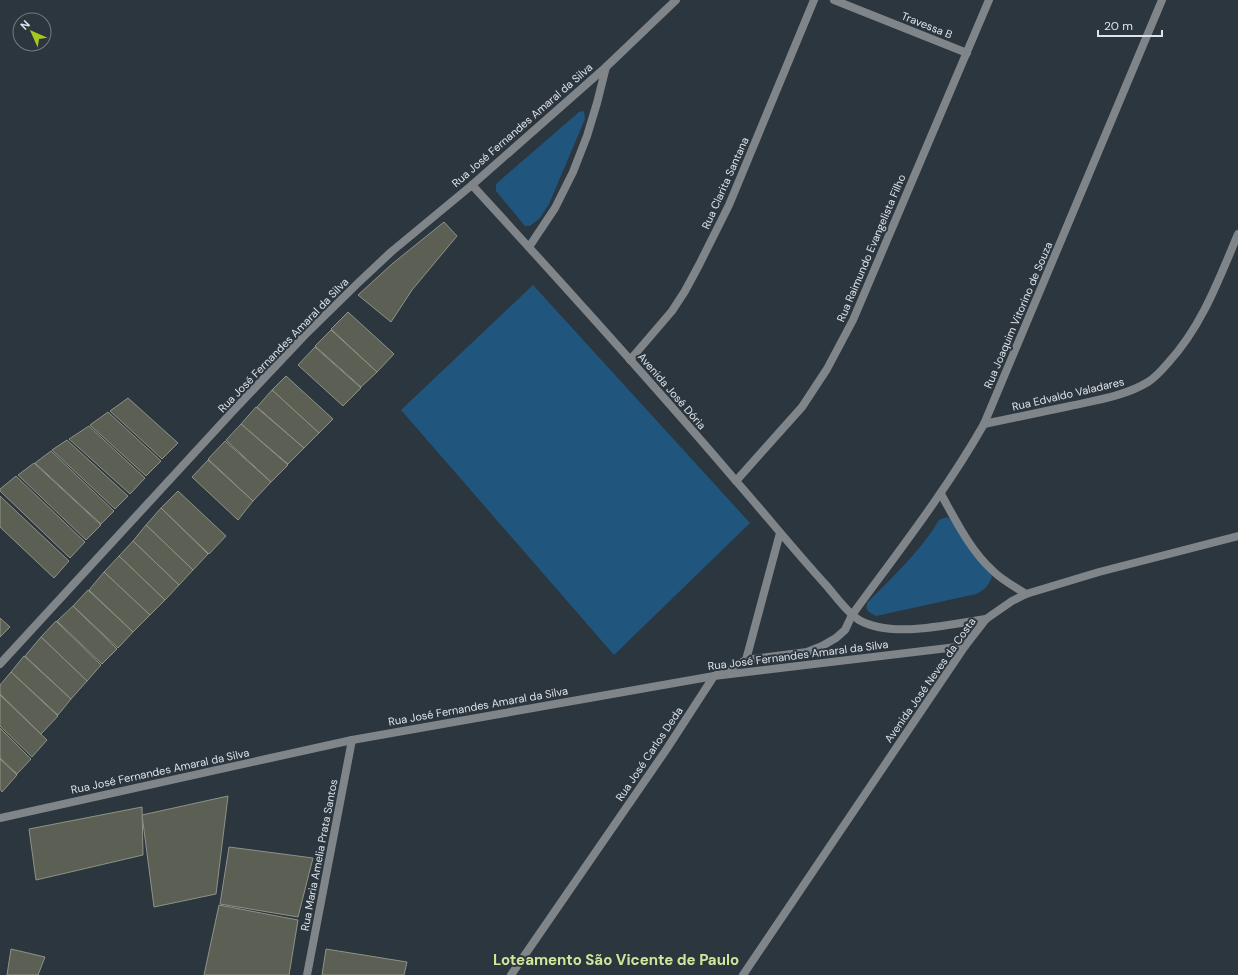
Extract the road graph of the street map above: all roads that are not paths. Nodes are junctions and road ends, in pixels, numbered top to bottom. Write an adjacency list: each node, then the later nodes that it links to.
1 (676, 0): 7 (street, Rua José Fernandes Amaral da Silva)
2 (814, 0): 11 (street, Rua Clarita Santana)
3 (834, 0): 6 (street, Travessa B)
4 (989, 0): 6 (street, Rua Raimundo Evangelista Filho)
5 (1162, 0): 12 (street, Rua Joaquim Vitorino de Souza)
6 (967, 53): 13 (street, Rua Raimundo Evangelista Filho)
7 (606, 67): 8 (street, Rua José Fernandes Amaral da Silva); 10 (street, Rua José Fernandes Amaral da Silva)
8 (472, 185): 10 (street, Avenida José Dória); 22 (street, Rua José Fernandes Amaral da Silva)
9 (1238, 234): 12 (street, Rua Edvaldo Valadares)
10 (529, 247): 11 (street, Avenida José Dória)
11 (630, 360): 13 (street, Avenida José Dória)
12 (984, 424): 14 (street, Rua Joaquim Vitorino de Souza)
13 (736, 481): 15 (street, Avenida José Dória)
14 (941, 494): 17 (street); 18 (street, Rua Joaquim Vitorino de Souza)
15 (780, 533): 18 (street, Avenida José Dória); 21 (street)
16 (1238, 536): 17 (street, Avenida José Neves da Costa)
17 (1026, 594): 19 (street, Avenida José Neves da Costa)
18 (852, 615): 19 (street); 21 (street)
19 (986, 619): 20 (street, Avenida José Neves da Costa)
20 (965, 646): 23 (street, Rua José Fernandes Amaral da Silva); 28 (street, Avenida José Neves da Costa)
21 (746, 660): 23 (street)
22 (0, 664)
23 (714, 676): 24 (street, Rua José Fernandes Amaral da Silva); 27 (street, Rua José Carlos Deda)
24 (352, 740): 25 (street, Rua José Fernandes Amaral da Silva); 26 (street, Rua Maria Amelia Prata Santos)
25 (0, 818)
26 (307, 975)
27 (511, 975)
28 (743, 975)

